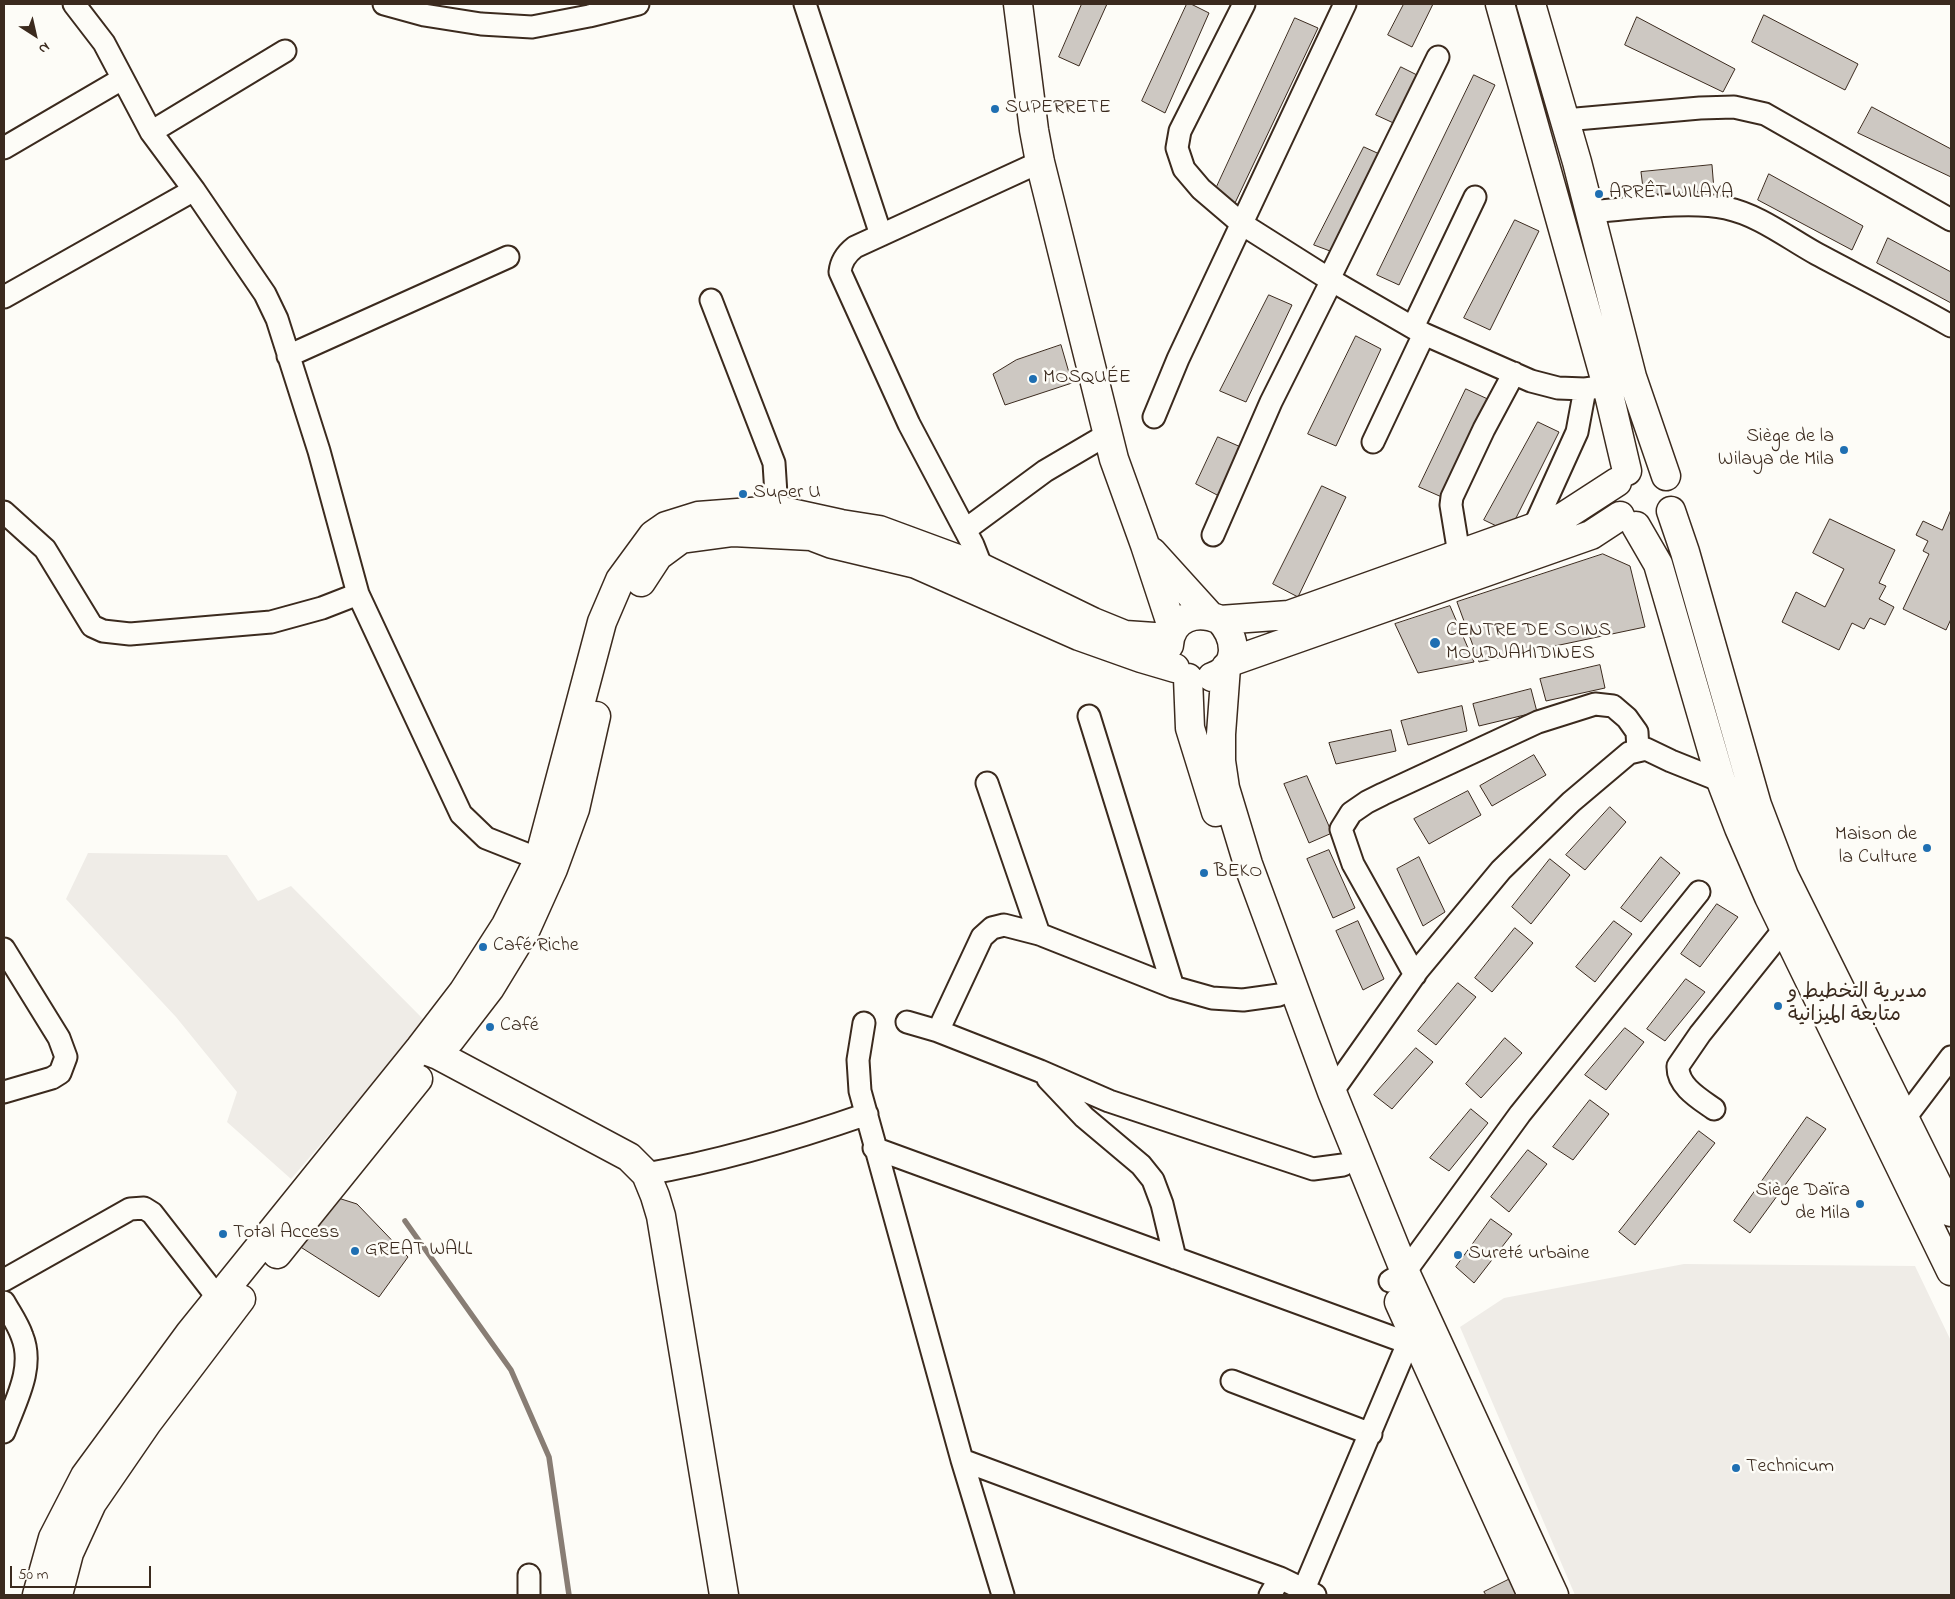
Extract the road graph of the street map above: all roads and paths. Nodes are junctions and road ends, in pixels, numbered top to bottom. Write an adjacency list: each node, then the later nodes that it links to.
1 (74, 4): 12 (street)
2 (384, 4): 3 (street)
3 (638, 4)
4 (805, 4): 22 (street)
5 (1018, 4): 16 (main road)
6 (1244, 4): 21 (street)
7 (1345, 4): 21 (street)
8 (1500, 4): 31 (main road)
9 (1532, 4): 13 (main road)
10 (285, 51): 14 (street)
11 (1438, 57): 24 (street)
12 (122, 79): 14 (street); 15 (street)
13 (1565, 120): 19 (main road); 20 (street)
14 (151, 132): 17 (street)
15 (4, 148)
16 (1040, 162): 22 (street); 33 (main road)
17 (194, 190): 25 (street); 29 (street)
18 (1475, 197): 28 (street)
19 (1590, 212): 27 (street); 31 (main road)
20 (1951, 220)
21 (1242, 224): 24 (street); 32 (street)
22 (881, 235): 42 (street)
23 (508, 257): 29 (street)
24 (1331, 279): 28 (street); 43 (street)
25 (4, 297)
26 (711, 300): 37 (street)
27 (1951, 326)
28 (1419, 330): 30 (street); 34 (street)
29 (288, 356): 47 (street)
30 (1514, 373): 31 (street); 45 (street)
31 (1608, 384): 35 (main road); 36 (main road); 41 (street)
32 (1154, 418)
33 (1108, 434): 42 (street); 44 (main road)
34 (1373, 442)
35 (1666, 476): 36 (main road); 38 (main road)
36 (1622, 477): 40 (main road); 41 (main road)
37 (777, 510): 46 (main road); 56 (main road)
38 (1671, 510): 40 (main road); 75 (main road)
39 (4, 512): 47 (street)
40 (1628, 521): 50 (main road); 54 (main road)
41 (1534, 527): 45 (main road)
42 (965, 530): 46 (street)
43 (1213, 535)
44 (1146, 546): 48 (main road); 49 (main road)
45 (1459, 554): 48 (main road)
46 (982, 568): 49 (main road)
47 (358, 594): 56 (street)
48 (1215, 618): 49 (main road); 50 (main road)
49 (1171, 634): 51 (main road)
50 (1228, 665): 51 (main road); 72 (main road)
51 (1181, 672): 63 (main road); 67 (main road)
52 (1089, 716): 62 (street)
53 (1638, 751): 54 (street); 61 (street); 61 (street)
54 (1721, 781): 58 (main road)
55 (987, 783): 59 (street)
56 (539, 859): 67 (main road)
57 (1699, 892): 82 (street)
58 (1784, 929): 73 (street); 81 (main road)
59 (1039, 934): 62 (street); 66 (street)
60 (4, 949): 71 (street)
61 (1415, 975): 72 (street)
62 (1173, 987): 63 (street)
63 (1279, 995): 77 (main road)
64 (907, 1022): 66 (street)
65 (864, 1023): 74 (street)
66 (938, 1031): 69 (street)
67 (429, 1051): 70 (main road); 78 (main road)
68 (1951, 1057): 75 (street)
69 (1040, 1071): 77 (street); 80 (street)
70 (399, 1088): 84 (main road); 94 (main road)
71 (4, 1092)
72 (1332, 1092): 82 (main road)
73 (1714, 1109)
74 (867, 1114): 76 (street); 78 (street)
75 (1905, 1118): 79 (main road)
76 (874, 1148): 80 (street); 90 (street)
77 (1342, 1165): 82 (main road)
78 (646, 1174): 95 (main road)
79 (1951, 1212)
80 (1175, 1258): 86 (street)
81 (1951, 1271)
82 (1398, 1276): 86 (main road); 98 (main road)
83 (4, 1280): 84 (street)
84 (218, 1298): 93 (main road)
85 (4, 1302): 88 (street)
86 (1412, 1341): 89 (street); 97 (main road)
87 (1232, 1381): 89 (street)
88 (4, 1432)
89 (1372, 1434): 92 (street)
90 (962, 1460): 91 (street); 96 (street)
91 (1275, 1586): 92 (street)
92 (1310, 1592)
93 (37, 1595)
94 (58, 1595)
95 (724, 1595)
96 (1003, 1595)
97 (1532, 1595)
98 (1554, 1595)

